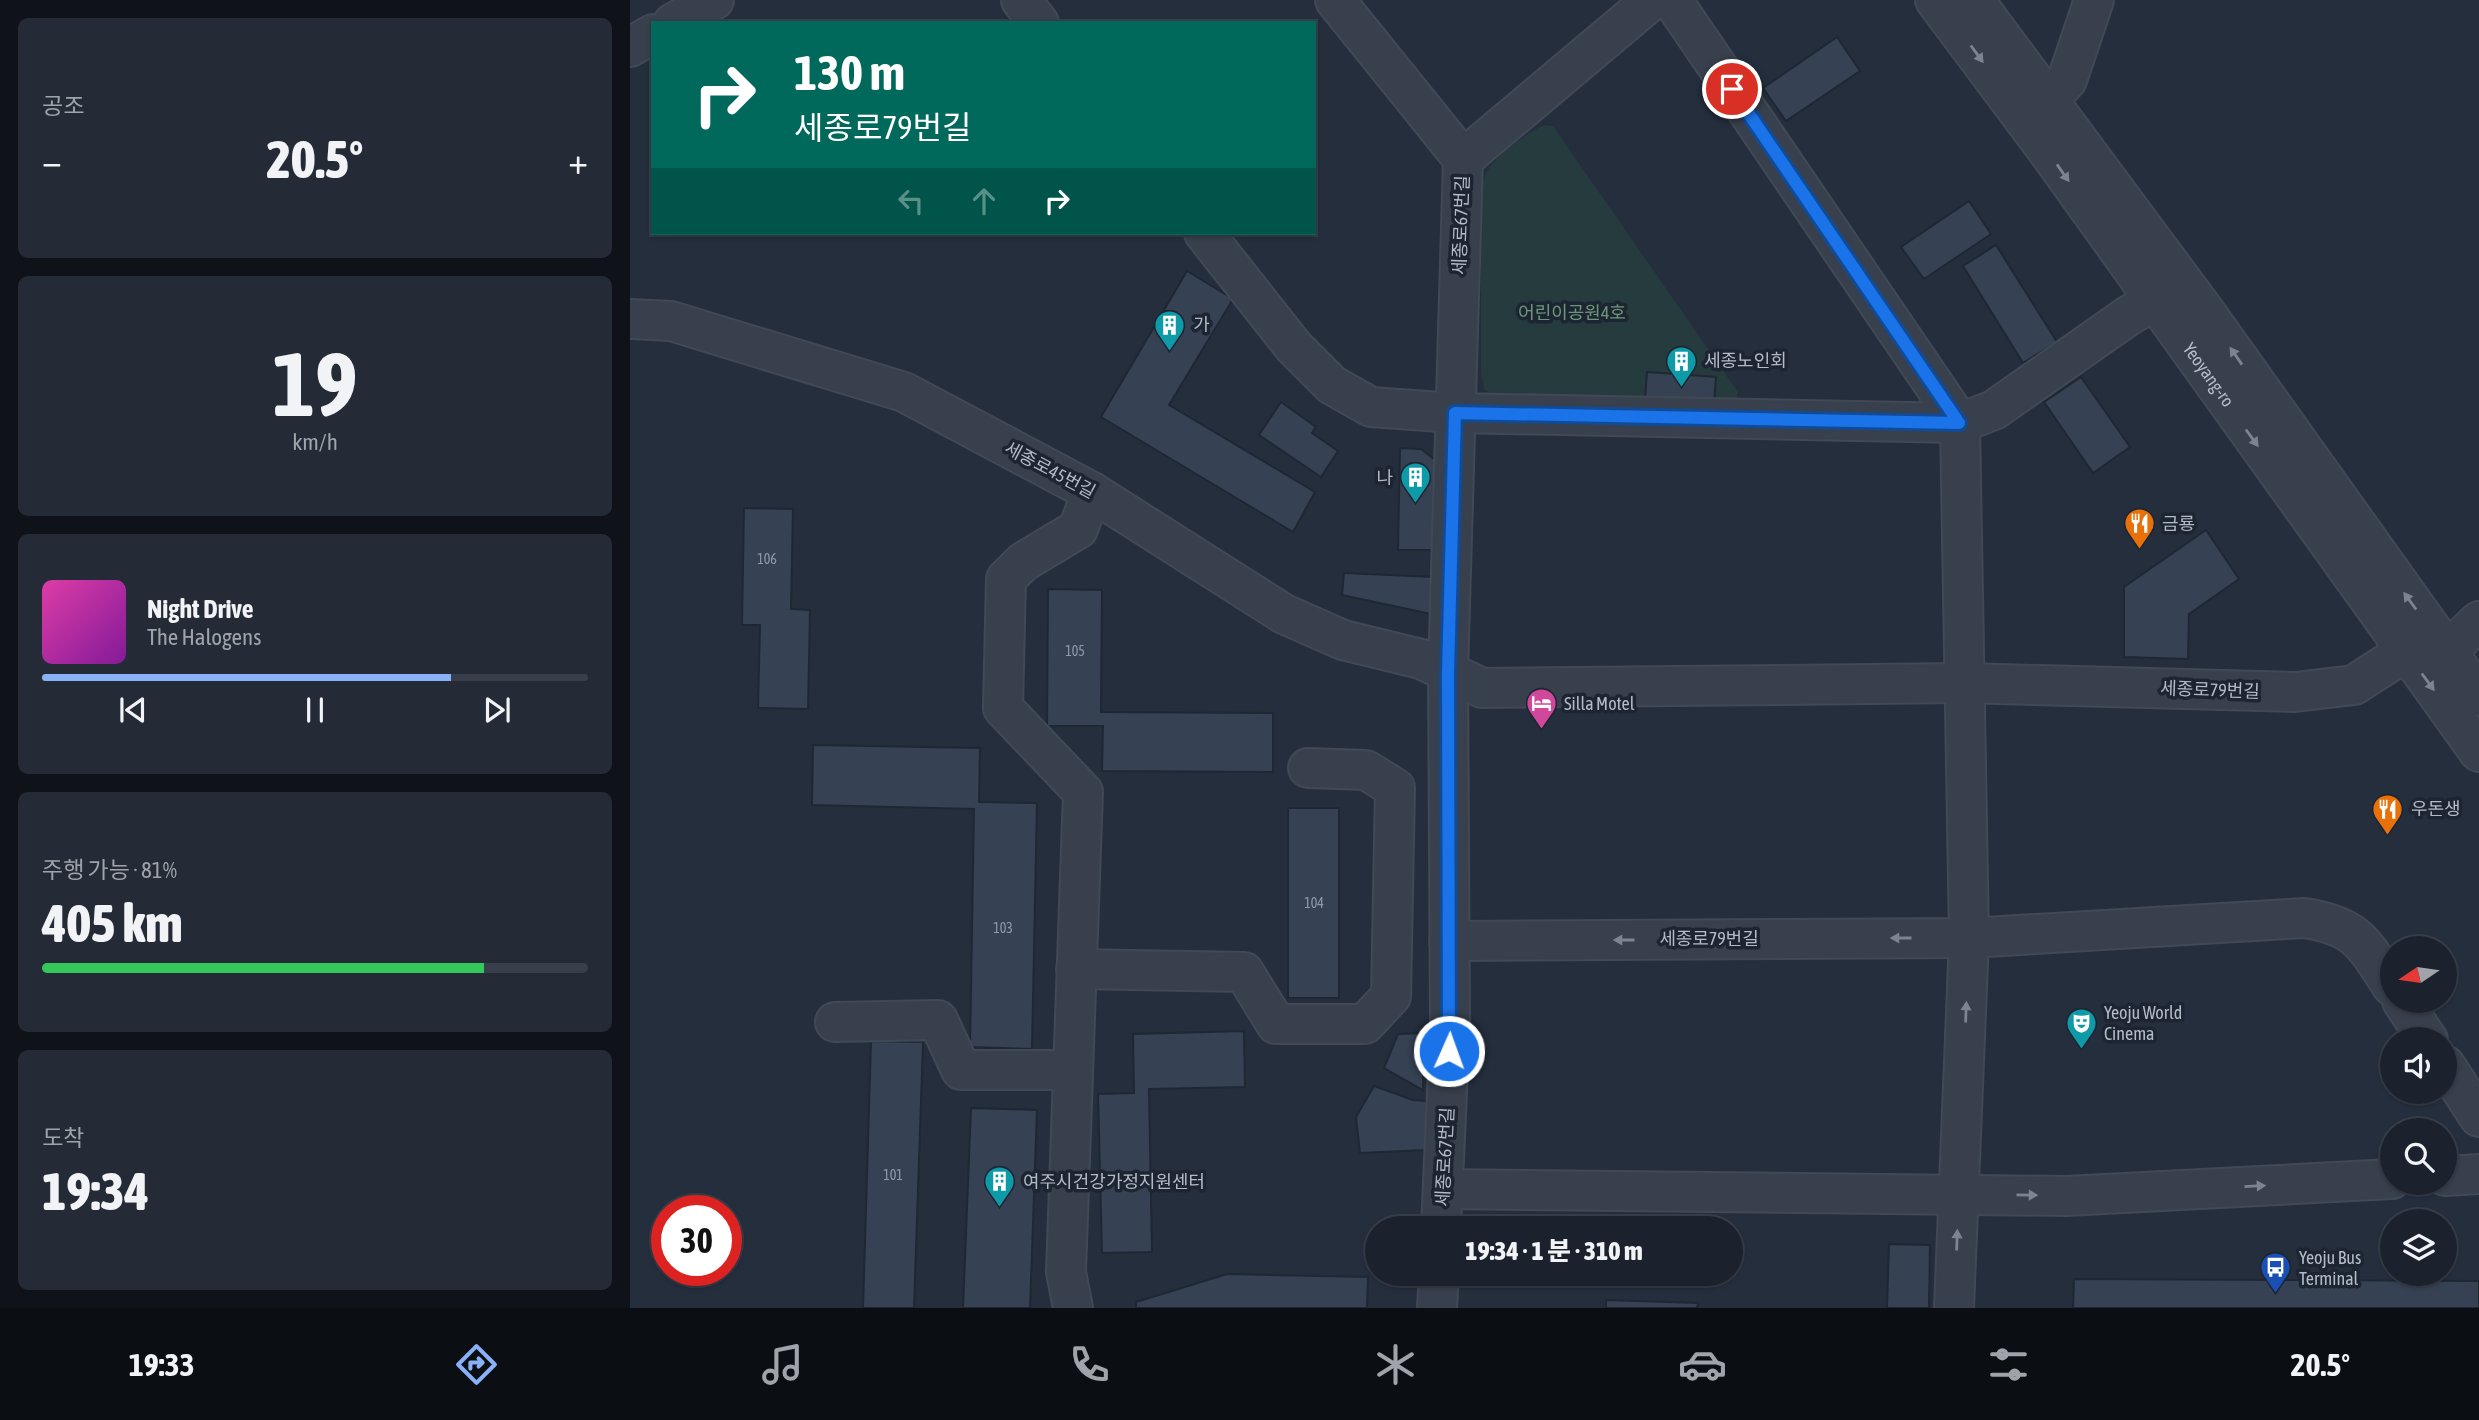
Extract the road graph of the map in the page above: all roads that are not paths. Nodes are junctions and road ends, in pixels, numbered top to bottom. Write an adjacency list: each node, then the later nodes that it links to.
1 (714, 0): 9 (street)
2 (1021, 0): 10 (street)
3 (1335, 0): 14 (street)
4 (1652, 0): 14 (street, 세종로67번길)
5 (1672, 0): 19 (street)
6 (1935, 0): 13 (street, Yeoyang-ro, one-way to 13)
7 (1974, 0): 13 (street, Yeoyang-ro)
8 (2094, 0): 13 (street)
9 (677, 21)
10 (1037, 21)
11 (651, 35): 12 (street)
12 (630, 47)
13 (2036, 108): 16 (street, Yeoyang-ro, one-way to 16); 23 (street, Yeoyang-ro, one-way to 13)
14 (1463, 159): 18 (street, 세종로67번길)
15 (1206, 235): 18 (street)
16 (2154, 301): 19 (street); 22 (street, Yeoyang-ro, one-way to 22)
17 (630, 319): 20 (street, 세종로45번길)
18 (1455, 413): 19 (street); 24 (street, 세종로67번길)
19 (1959, 423): 25 (street)
20 (1092, 492): 24 (street, 세종로45번길); 32 (street)
21 (2479, 621): 23 (street)
22 (2405, 652): 25 (street, 세종로79번길); 27 (street, Yeoyang-ro, one-way to 27)
23 (2447, 652): 26 (street, Yeoyang-ro)
24 (1448, 673): 25 (street, 세종로79번길); 30 (street, 세종로67번길)
25 (1963, 683): 29 (street)
26 (2479, 696)
27 (2479, 752)
28 (1308, 768): 33 (street)
29 (1969, 938): 30 (street, 세종로79번길, one-way to 30); 31 (street, 세종로79번길); 43 (street, one-way to 29)
30 (1449, 941): 35 (street, 세종로67번길)
31 (2380, 968)
32 (1076, 970): 33 (street); 36 (street)
33 (1391, 996): 35 (street)
34 (835, 1022): 36 (street)
35 (1450, 1023): 42 (street, 세종로67번길)
36 (1072, 1070): 46 (street)
37 (2457, 1083): 38 (street)
38 (2479, 1116)
39 (2479, 1174): 40 (street)
40 (2457, 1175)
41 (2380, 1180): 43 (street, one-way to 41)
42 (1443, 1189): 43 (street); 44 (street, 세종로67번길)
43 (1959, 1194): 48 (street, one-way to 43)
44 (1442, 1216)
45 (1438, 1286): 47 (street)
46 (1073, 1308)
47 (1437, 1308)
48 (1954, 1308)

